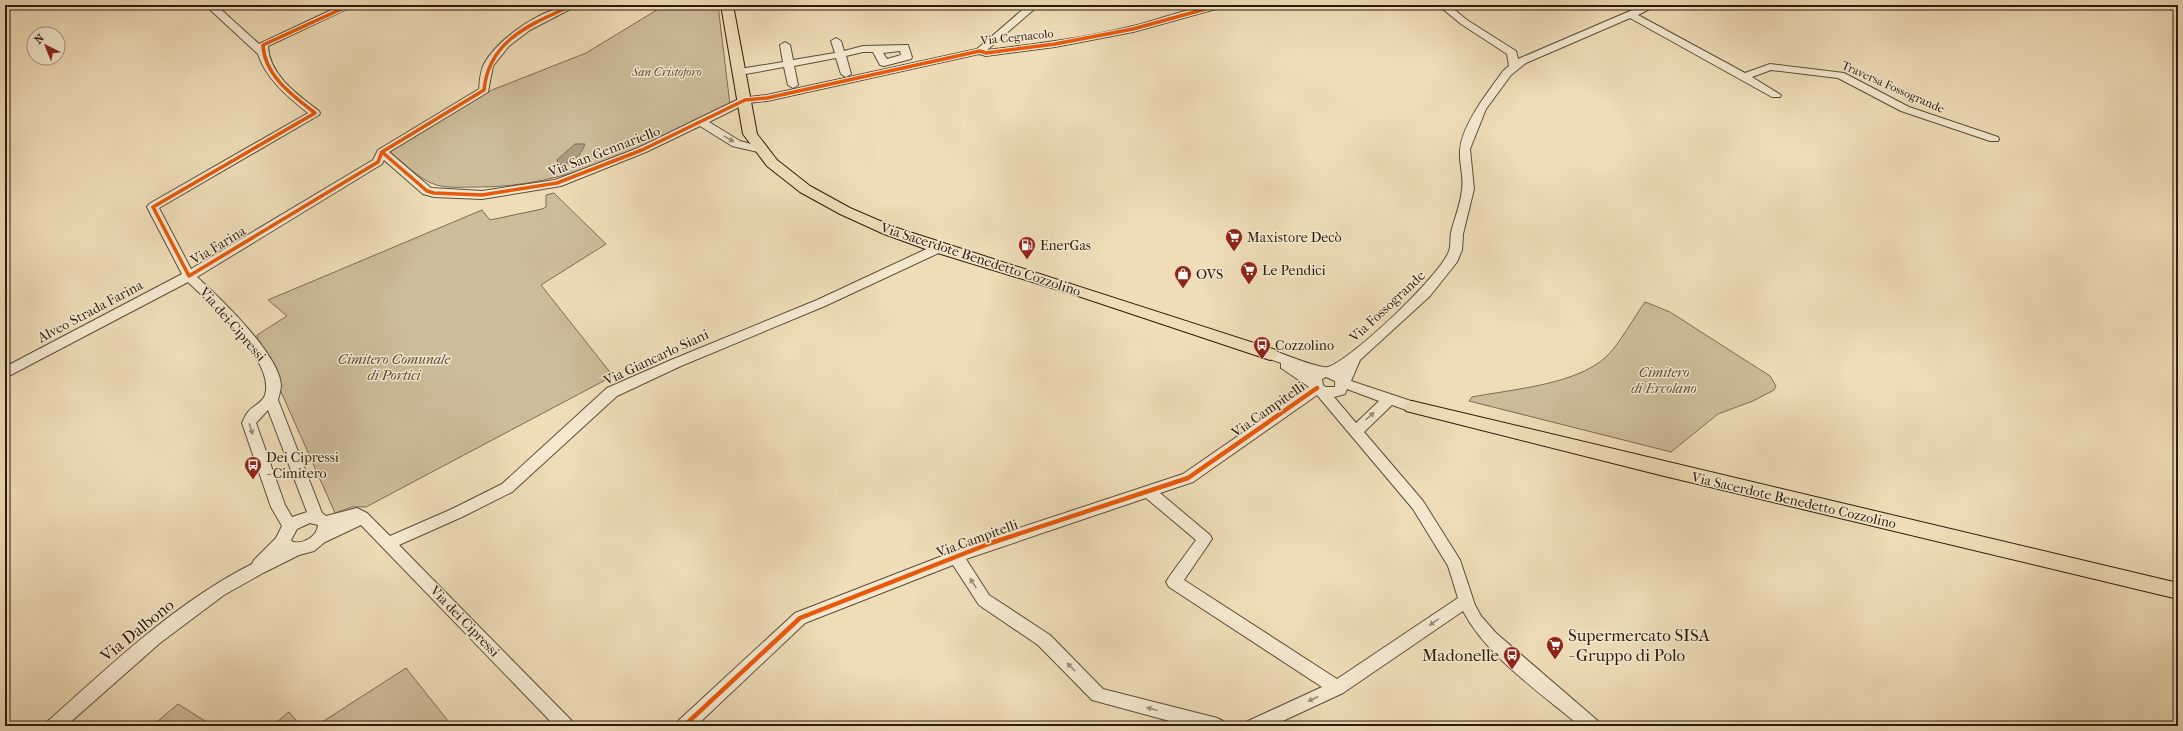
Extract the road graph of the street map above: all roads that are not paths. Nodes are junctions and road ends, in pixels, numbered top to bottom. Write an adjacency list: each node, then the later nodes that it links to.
1 (210, 5): 13 (street, Via Farina)
2 (350, 5): 13 (street)
3 (573, 5): 27 (street, Via Farina)
4 (727, 5): 18 (main road, Via Sacerdote Benedetto Cozzolino)
5 (1034, 5): 14 (street, Via Cegnacolo)
6 (1220, 5): 14 (street, Via Cegnacolo)
7 (1443, 5): 17 (street)
8 (1652, 5): 9 (street, Via Fossogrande)
9 (1631, 15): 17 (street, Via Fossogrande); 20 (street)
10 (836, 41): 15 (street)
11 (785, 45): 16 (street)
12 (876, 49): 15 (street)
13 (262, 52): 29 (street, Via Farina)
14 (980, 52): 23 (street, Via Cegnacolo)
15 (839, 55): 16 (street); 19 (street)
16 (788, 64): 18 (street); 21 (street)
17 (1514, 66): 31 (street, Via Fossogrande)
18 (740, 72): 23 (main road, Via Sacerdote Benedetto Cozzolino)
19 (846, 74)
20 (1744, 77): 22 (street); 25 (street, Traversa Fossogrande)
21 (793, 85)
22 (1776, 95)
23 (745, 100): 24 (street, Via San Gennariello); 26 (main road, Via Sacerdote Benedetto Cozzolino)
24 (702, 122): 26 (street, one-way to 26); 27 (street, Via San Gennariello)
25 (1994, 139)
26 (758, 149): 28 (main road, Via Sacerdote Benedetto Cozzolino)
27 (382, 152): 29 (street, Via Farina)
28 (939, 248): 30 (main road, Via Sacerdote Benedetto Cozzolino); 46 (street, Via Giancarlo Siani)
29 (189, 276): 32 (street, Alveo Strada Farina); 35 (street, Via dei Cipressi)
30 (1270, 354): 33 (street, Via Sacerdote Benedetto Cozzolino)
31 (1356, 356): 33 (street, Via Fossogrande); 34 (street)
32 (5, 372)
33 (1321, 381): 34 (street, Via Sacerdote Benedetto Cozzolino); 34 (street, Via Sacerdote Benedetto Cozzolino); 38 (street); 40 (street, Via Campitelli)
34 (1340, 388): 36 (street, Via Sacerdote Benedetto Cozzolino); 37 (street, Via Sacerdote Benedetto Cozzolino); 38 (street)
35 (271, 400): 42 (street, Via dei Cipressi); 43 (street, one-way to 43)
36 (1386, 403): 37 (street, Via Sacerdote Benedetto Cozzolino); 39 (street, one-way to 36)
37 (1412, 406): 50 (main road, Via Sacerdote Benedetto Cozzolino)
38 (1347, 420): 39 (street)
39 (1357, 432): 51 (street)
40 (1148, 491): 48 (street, Via Campitelli); 52 (street)
41 (362, 517): 42 (street); 44 (street); 46 (street, Via dei Cipressi)
42 (321, 519): 43 (street); 44 (street)
43 (290, 526): 45 (street, Via Dalbono)
44 (321, 537): 47 (street, Via Dalbono)
45 (283, 541): 47 (street); 49 (street, Via Dalbono)
46 (388, 543): 55 (street, Via dei Cipressi)
47 (297, 549): 49 (street, Via Dalbono)
48 (956, 557): 56 (street, Via Campitelli); 57 (street, one-way to 48)
49 (251, 572): 54 (street, Via Dalbono)
50 (2178, 591)
51 (1466, 600): 52 (street, one-way to 52); 53 (street)
52 (1336, 688): 58 (street, one-way to 58)
53 (1583, 723)
54 (54, 726)
55 (566, 726)
56 (684, 726)
57 (1217, 726)
58 (1255, 726)

